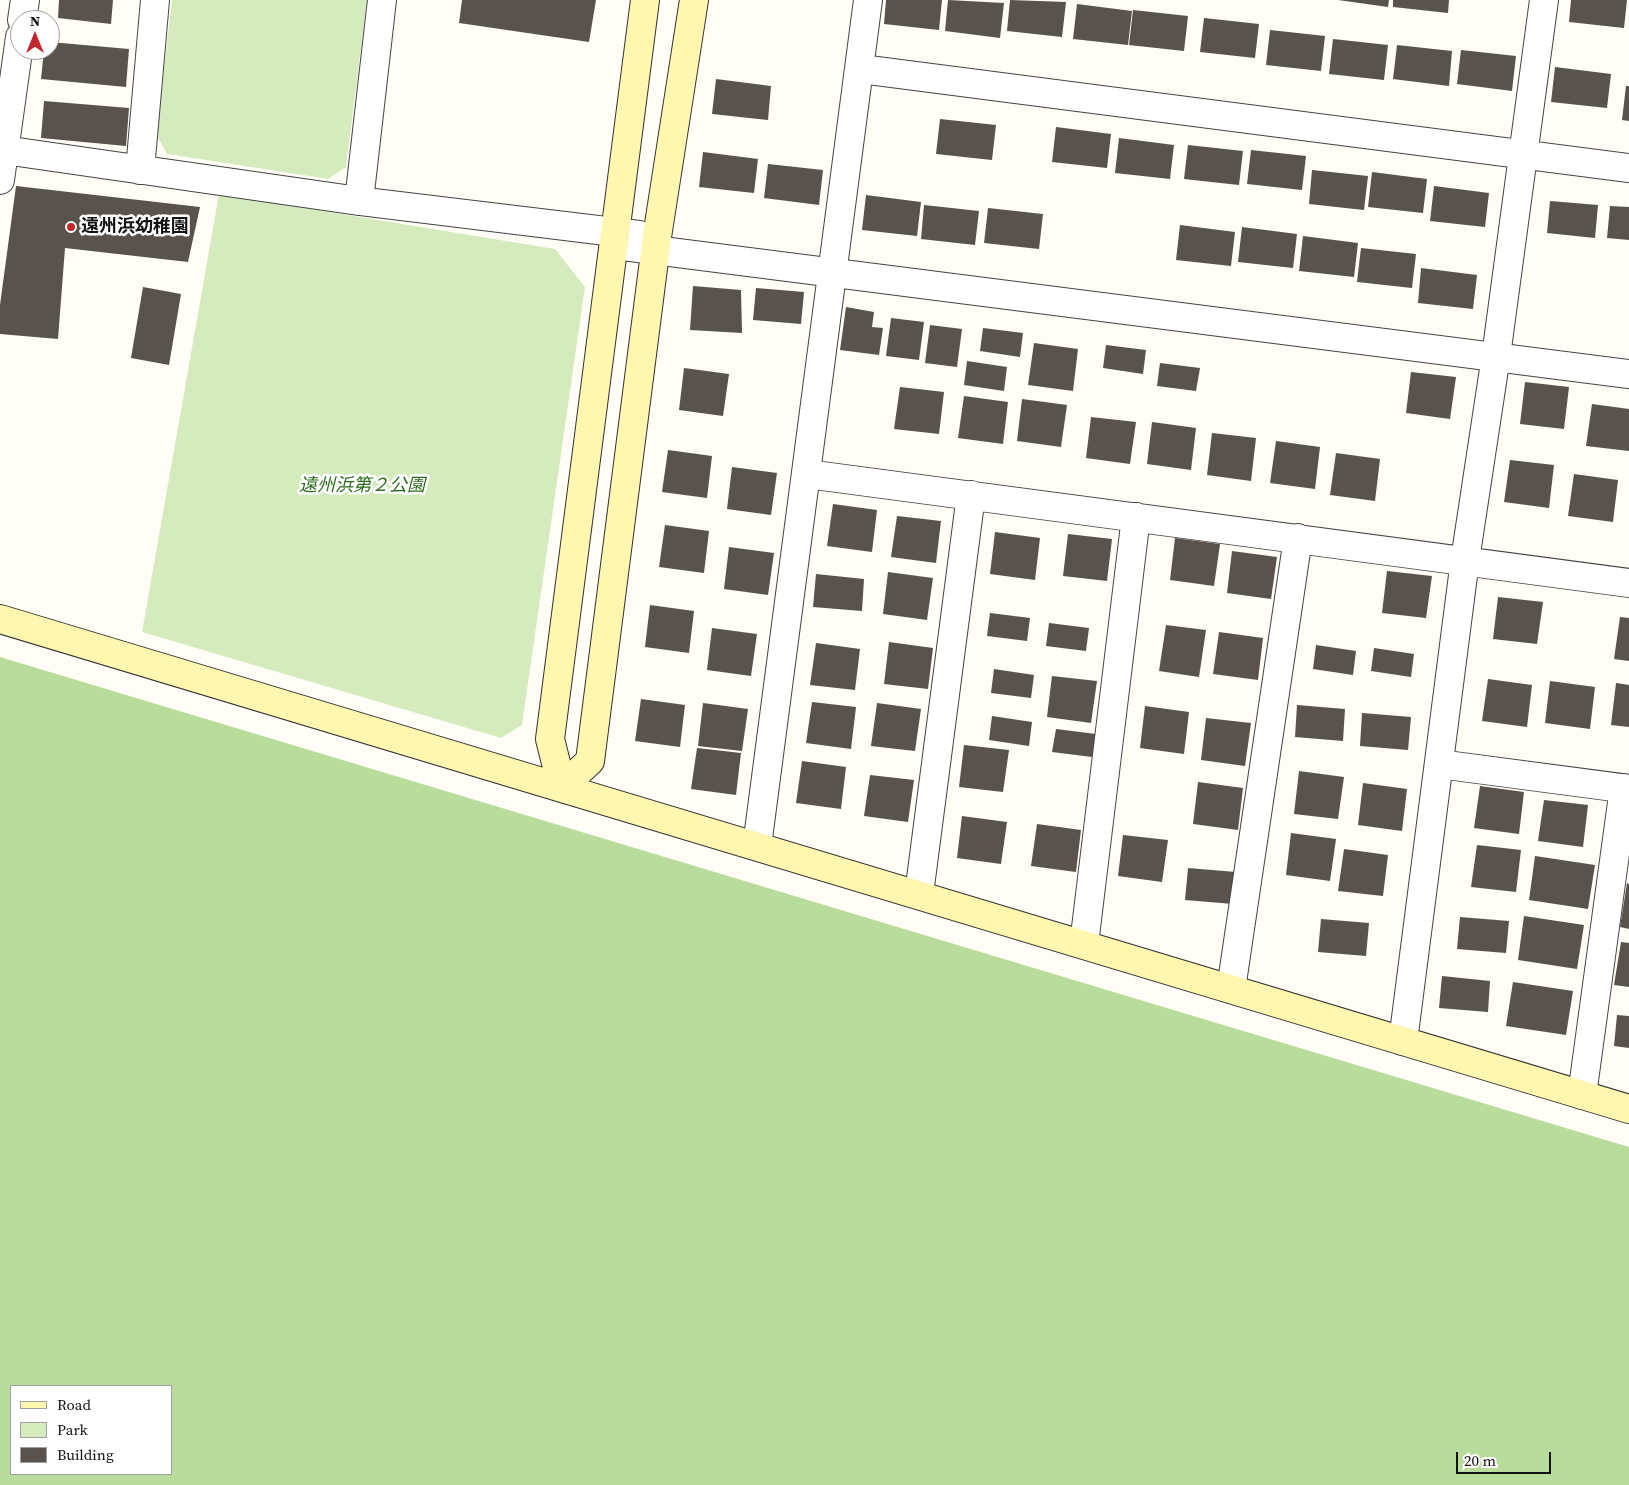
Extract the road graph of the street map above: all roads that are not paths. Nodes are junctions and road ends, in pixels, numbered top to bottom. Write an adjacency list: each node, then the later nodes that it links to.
1 (155, 0): 12 (street)
2 (382, 0): 14 (street)
3 (645, 0): 15 (street)
4 (694, 0): 16 (street)
5 (868, 0): 8 (street)
6 (1544, 0): 10 (street)
7 (8, 67): 9 (street)
8 (861, 68): 10 (street); 17 (street)
9 (4, 150): 12 (street); 13 (street)
10 (1523, 153): 11 (street); 18 (street)
11 (1629, 168)
12 (140, 170): 14 (street)
13 (0, 180)
14 (359, 201): 15 (street)
15 (616, 239): 16 (street); 28 (street)
16 (656, 244): 17 (street); 28 (street)
17 (832, 273): 18 (street); 20 (street)
18 (1496, 356): 19 (street); 24 (street)
19 (1629, 374)
20 (807, 474): 21 (street); 30 (street)
21 (972, 496): 22 (street); 31 (street)
22 (1136, 517): 23 (street); 32 (street)
23 (1298, 538): 24 (street); 33 (street)
24 (1465, 560): 25 (street); 27 (street)
25 (1629, 583)
26 (0, 619): 28 (street)
27 (1439, 764): 29 (street); 34 (street)
28 (562, 787): 30 (street)
29 (1627, 789): 35 (street)
30 (758, 846): 31 (street)
31 (919, 894): 32 (street)
32 (1084, 944): 33 (street)
33 (1231, 989): 34 (street)
34 (1403, 1040): 35 (street)
35 (1582, 1095): 36 (street)
36 (1629, 1109)

